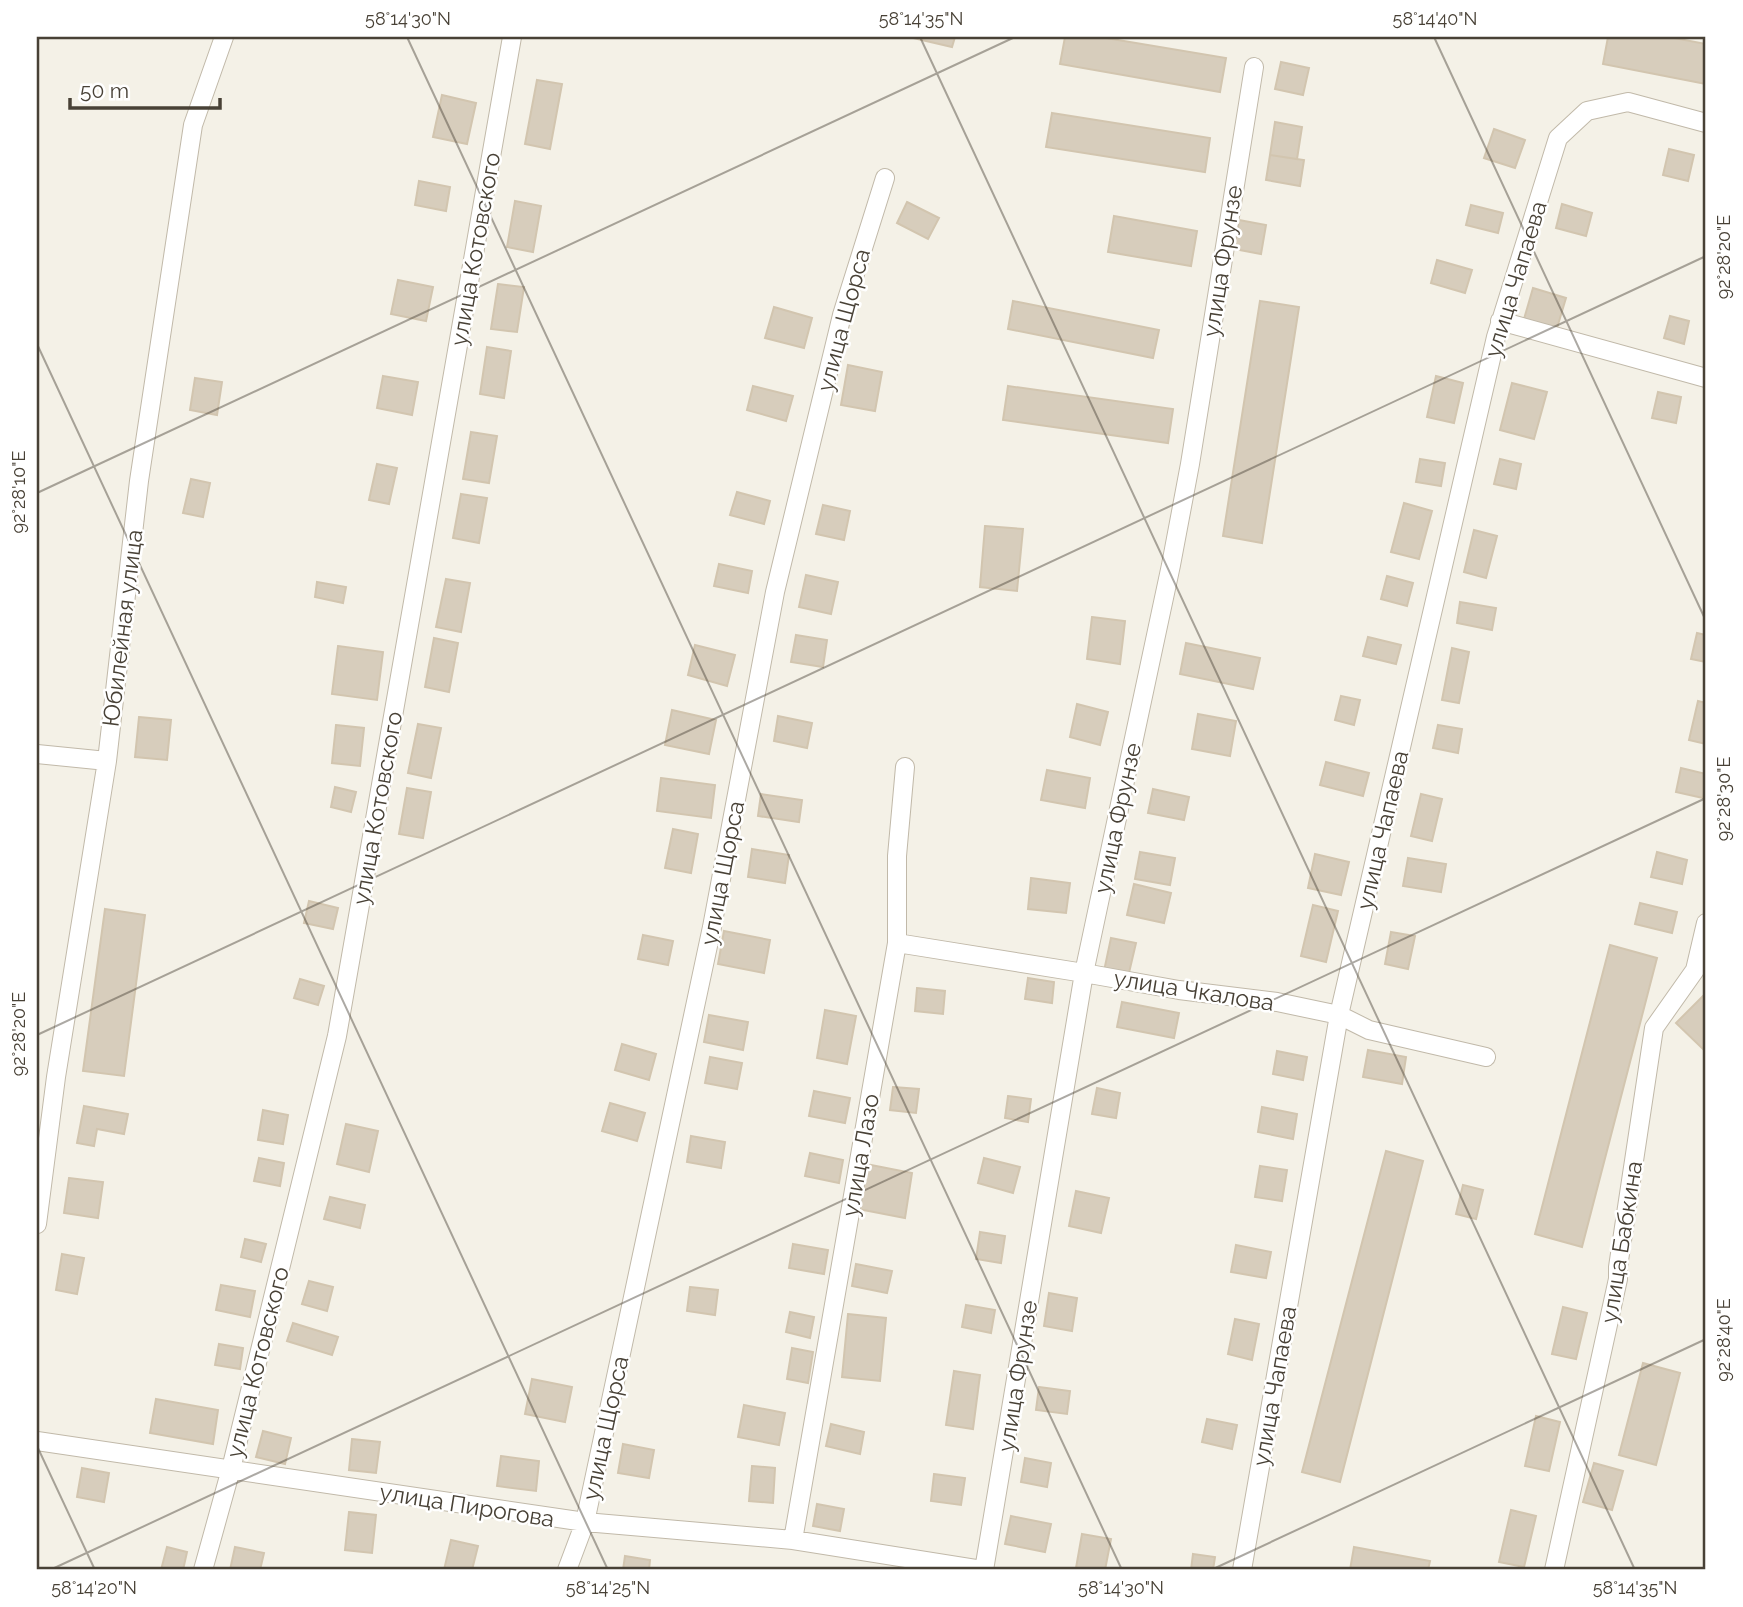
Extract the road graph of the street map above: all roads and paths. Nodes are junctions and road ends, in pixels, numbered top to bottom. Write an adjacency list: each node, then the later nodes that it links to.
1 (224, 37): 9 (street, Юбилейная улица)
2 (512, 37): 18 (street, улица Котовского)
3 (1254, 67): 13 (street, улица Фрунзе)
4 (1706, 123): 6 (street, улица Чапаева)
5 (885, 178): 19 (street, улица Щорса)
6 (1500, 321): 7 (street); 14 (street, улица Чапаева)
7 (1706, 378)
8 (37, 754): 9 (street)
9 (107, 761): 16 (street, Юбилейная улица)
10 (905, 767): 12 (street, улица Лазо)
11 (1706, 923): 25 (street, улица Бабкина)
12 (897, 943): 13 (street, улица Чкалова); 20 (street, улица Лазо)
13 (1084, 973): 14 (street, улица Чкалова); 23 (street, улица Фрунзе)
14 (1339, 1014): 15 (street, улица Чкалова); 24 (street, улица Чапаева)
15 (1486, 1057)
16 (37, 1224)
17 (37, 1441): 18 (street, улица Пирогова)
18 (231, 1469): 19 (street, улица Пирогова); 21 (street, улица Котовского)
19 (585, 1522): 20 (street, улица Пирогова); 22 (street, улица Щорса)
20 (793, 1540): 23 (street, улица Пирогова)
21 (203, 1570)
22 (567, 1570)
23 (983, 1570)
24 (1242, 1570)
25 (1555, 1570)

